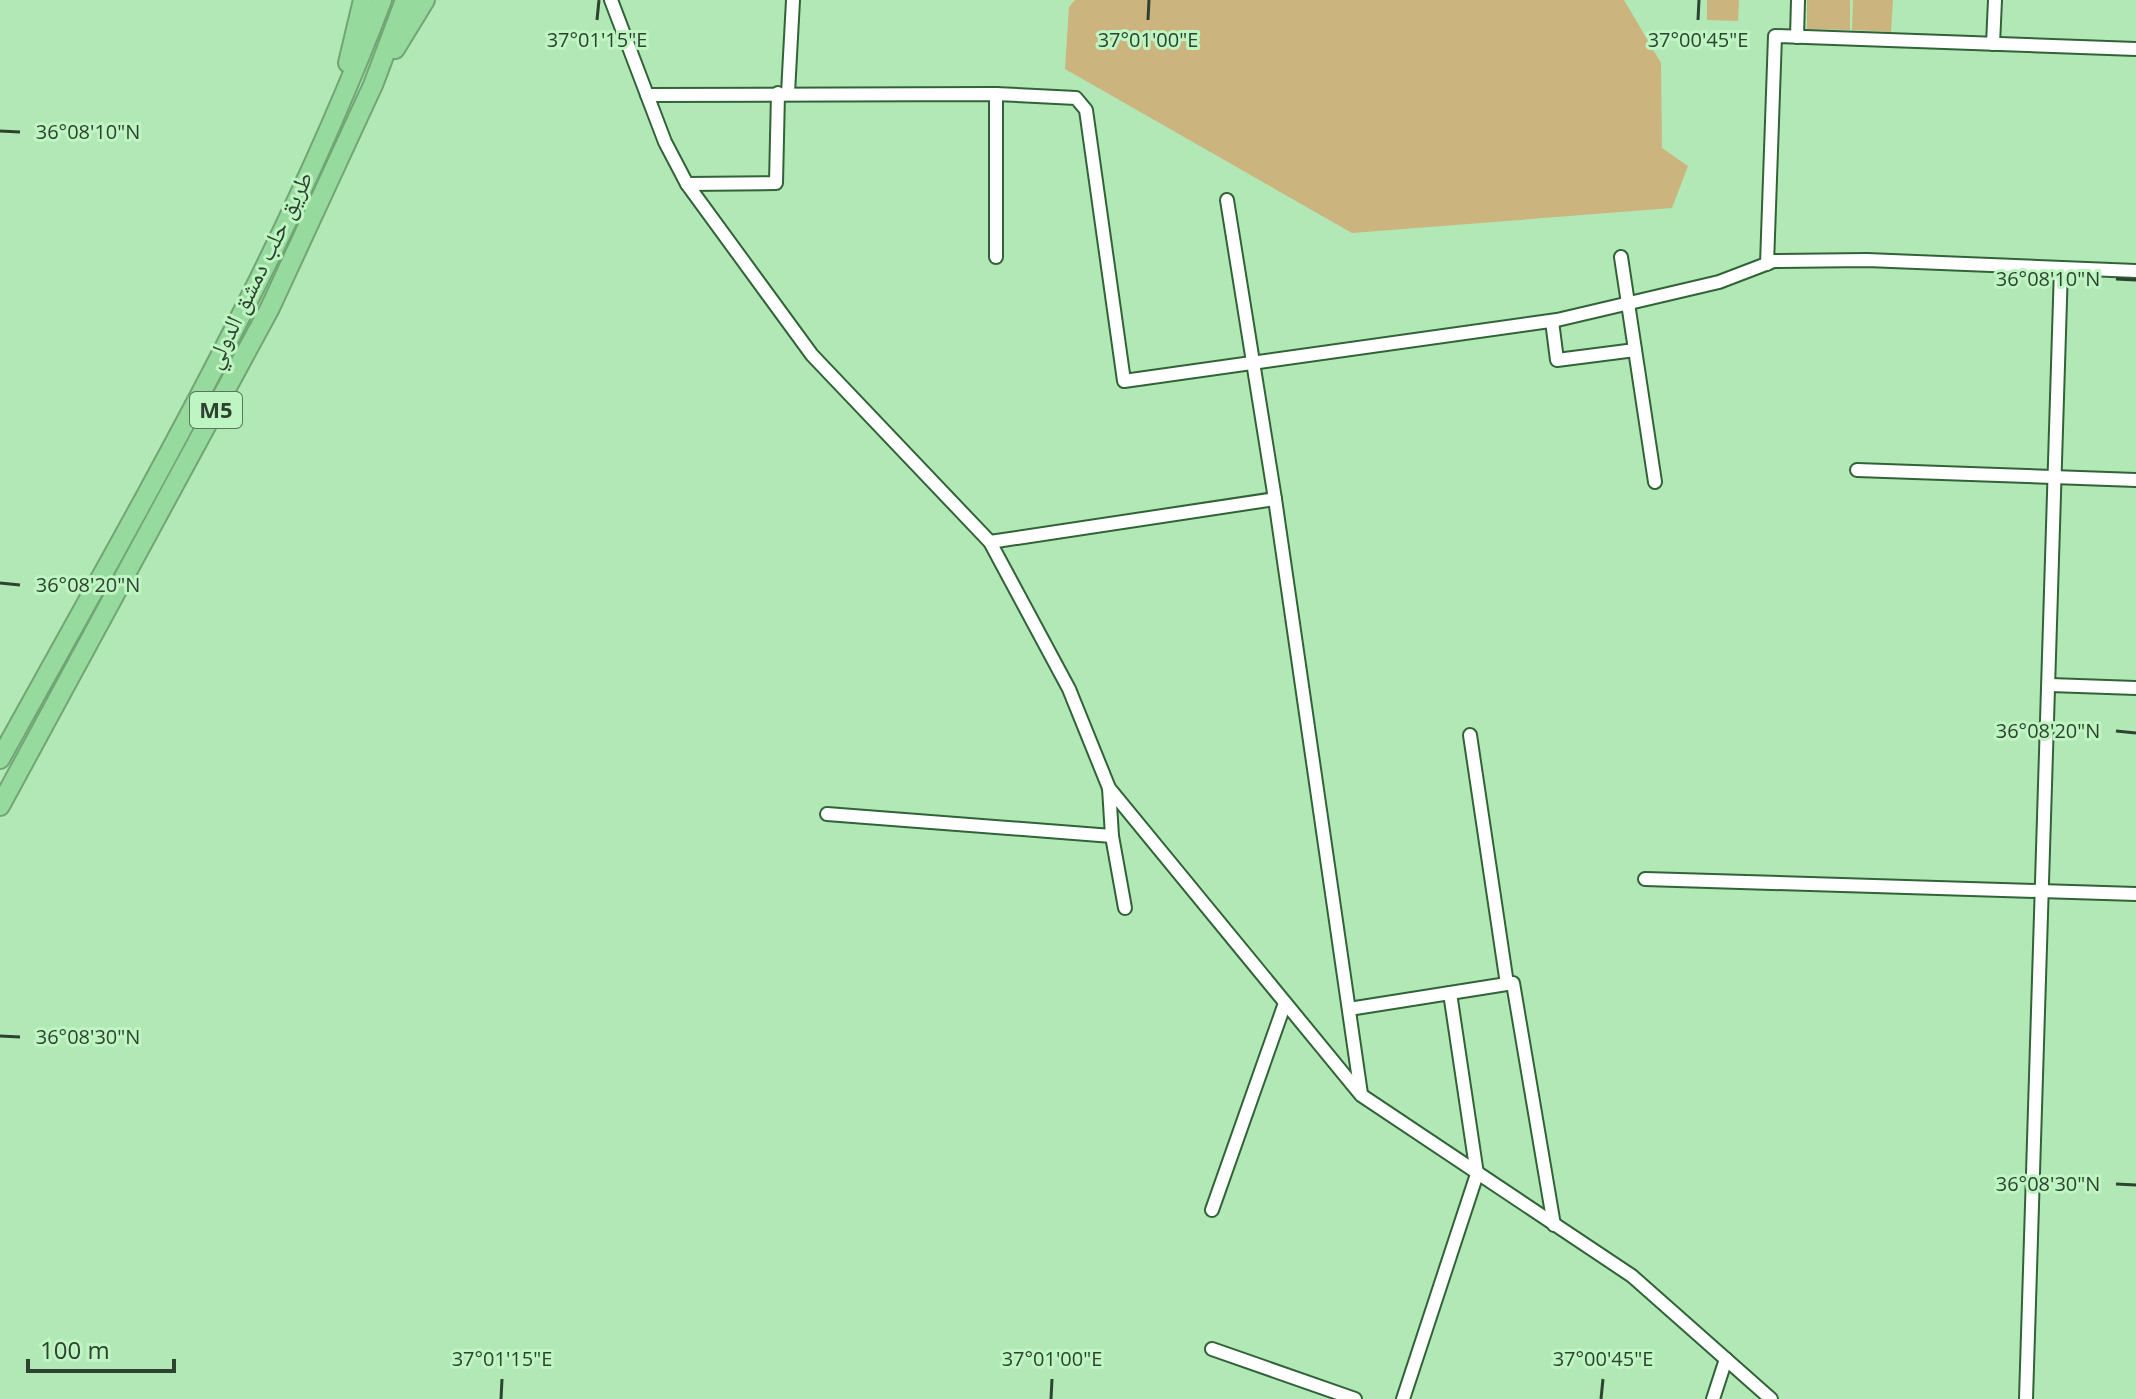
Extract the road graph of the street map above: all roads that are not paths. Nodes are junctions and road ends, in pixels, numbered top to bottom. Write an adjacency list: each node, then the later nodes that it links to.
1 (363, 0): 16 (highway)
2 (382, 0): 16 (highway, طريق حلب دمشق الدولي / M5)
3 (405, 0): 12 (highway, طريق حلب دمشق الدولي / M5)
4 (425, 0): 12 (highway)
5 (611, 0): 15 (street)
6 (793, 0): 13 (street)
7 (1798, 0): 9 (street)
8 (1995, 0): 10 (street)
9 (1797, 37): 10 (street); 21 (street)
10 (1993, 44): 11 (street)
11 (2136, 49)
12 (373, 85): 39 (highway, طريق حلب دمشق الدولي / M5)
13 (783, 93): 14 (street); 15 (street); 17 (street)
14 (996, 94): 19 (street); 27 (street)
15 (647, 95): 17 (street)
16 (334, 120): 37 (highway, طريق حلب دمشق الدولي / M5)
17 (687, 184): 33 (street)
18 (1227, 200): 27 (street)
19 (996, 257)
20 (1621, 257): 24 (street)
21 (1767, 264): 22 (street); 24 (street)
22 (2061, 268): 23 (street); 29 (street)
23 (2136, 271)
24 (1628, 304): 25 (street); 26 (street)
25 (1552, 321): 26 (street); 27 (street)
26 (1635, 350): 31 (street)
27 (1254, 364): 32 (street)
28 (1857, 470): 29 (street)
29 (2055, 476): 30 (street); 34 (street)
30 (2136, 480)
31 (1655, 482)
32 (1275, 499): 33 (street); 49 (street)
33 (990, 542): 38 (street)
34 (2050, 685): 35 (street); 43 (street)
35 (2136, 688)
36 (1470, 735): 46 (street)
37 (0, 759)
38 (1109, 788): 41 (street); 48 (street)
39 (0, 806)
40 (827, 814): 41 (street)
41 (1112, 836): 45 (street)
42 (1645, 879): 43 (street)
43 (2042, 891): 44 (street); 60 (street)
44 (2136, 894)
45 (1125, 908)
46 (1507, 984): 47 (street); 53 (street)
47 (1450, 993): 49 (street); 51 (street)
48 (1285, 1003): 50 (street); 52 (street)
49 (1349, 1009): 50 (street)
50 (1361, 1095): 51 (street)
51 (1477, 1174): 53 (street); 57 (street)
52 (1212, 1210)
53 (1554, 1225): 55 (street)
54 (1212, 1349): 56 (street)
55 (1726, 1359): 58 (street); 59 (street)
56 (1355, 1399)
57 (1403, 1399)
58 (1713, 1399)
59 (1771, 1399)
60 (2026, 1399)

